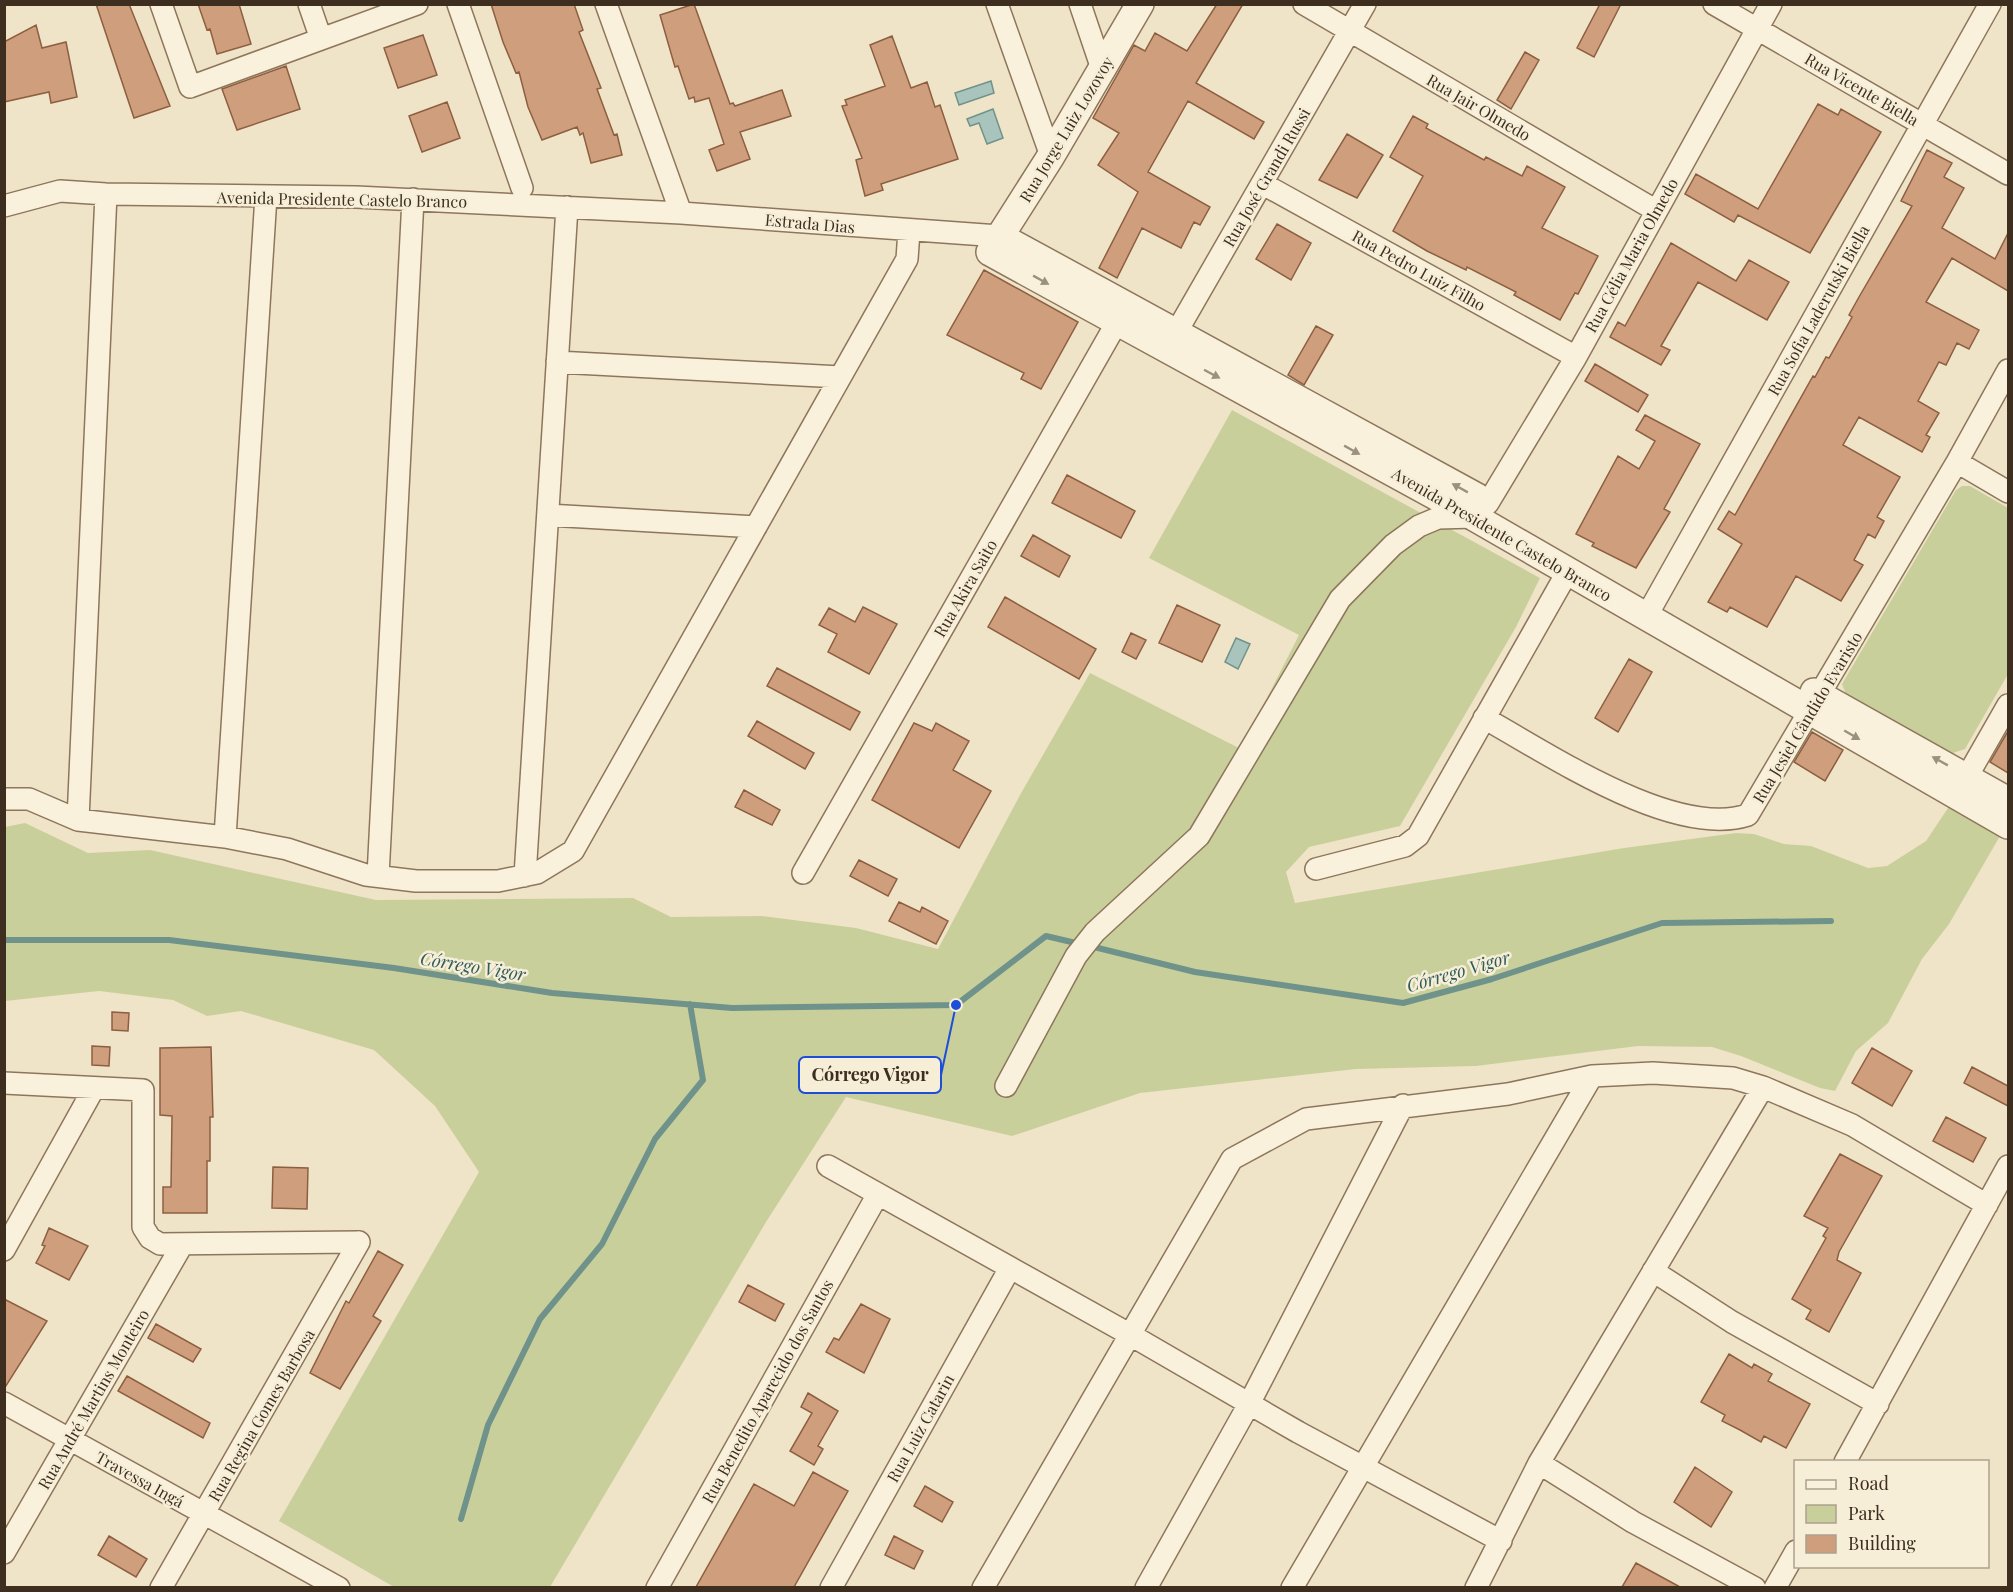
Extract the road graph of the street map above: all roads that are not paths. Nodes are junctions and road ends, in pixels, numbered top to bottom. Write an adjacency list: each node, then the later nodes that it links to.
1 (161, 4): 16 (street)
2 (309, 4): 16 (street)
3 (417, 4): 16 (street)
4 (458, 4): 24 (street)
5 (606, 4): 29 (street)
6 (997, 4): 19 (street)
7 (1080, 4): 17 (street)
8 (1140, 4): 17 (street, Rua Jorge Luiz Lozovoy)
9 (1304, 4): 15 (street, Rua Jair Olmedo)
10 (1365, 4): 15 (street, Rua José Grandi Russi)
11 (1714, 4): 14 (street, Rua Vicente Biella)
12 (1771, 4): 14 (street, Rua Célia Maria Olmedo)
13 (1990, 4): 18 (street, Rua Sofia Laderutski Biella)
14 (1758, 29): 18 (street, Rua Vicente Biella); 28 (street, Rua Célia Maria Olmedo)
15 (1349, 31): 21 (street, Rua José Grandi Russi); 28 (street, Rua Jair Olmedo)
16 (321, 39)
17 (1102, 69): 19 (street, Rua Jorge Luiz Lozovoy)
18 (1921, 124): 20 (street, Rua Vicente Biella); 44 (street, Rua Sofia Laderutski Biella)
19 (1051, 156): 31 (street, Rua Jorge Luiz Lozovoy)
20 (2008, 174)
21 (1263, 184): 33 (street, Rua José Grandi Russi); 34 (street, Rua Pedro Luiz Filho)
22 (106, 194): 23 (street, Avenida Presidente Castelo Branco); 26 (street, Avenida Presidente Castelo Branco); 51 (street)
23 (266, 196): 25 (street, Avenida Presidente Castelo Branco); 53 (street)
24 (524, 198): 25 (street, Avenida Presidente Castelo Branco); 27 (street, Avenida Presidente Castelo Branco)
25 (413, 199): 56 (street)
26 (4, 206)
27 (567, 207): 29 (street, Avenida Presidente Castelo Branco); 35 (street)
28 (1654, 210): 34 (street, Rua Célia Maria Olmedo)
29 (681, 213): 30 (street, Estrada Dias)
30 (909, 231): 31 (street, Estrada Dias); 37 (street)
31 (994, 244): 32 (street, Avenida Presidente Castelo Branco)
32 (1122, 314): 33 (street, Avenida Presidente Castelo Branco); 55 (street, Rua Akira Saito)
33 (1171, 341): 40 (street, Avenida Presidente Castelo Branco)
34 (1576, 357): 40 (street, Rua Célia Maria Olmedo)
35 (557, 362): 37 (street); 41 (street)
36 (2008, 370): 38 (street, Rua Jesiel Cândido Evaristo)
37 (840, 377): 42 (street)
38 (1957, 462): 39 (street); 45 (street, Rua Jesiel Cândido Evaristo)
39 (2008, 492)
40 (1481, 510): 43 (street, Avenida Presidente Castelo Branco); 44 (street, Avenida Presidente Castelo Branco); 60 (street)
41 (548, 515): 42 (street); 57 (street)
42 (756, 527): 57 (street)
43 (1568, 571): 44 (street, Avenida Presidente Castelo Branco); 47 (street)
44 (1651, 610): 45 (street, Avenida Presidente Castelo Branco)
45 (1815, 704): 47 (street, Rua Jesiel Cândido Evaristo); 48 (street, Avenida Presidente Castelo Branco)
46 (2008, 705): 48 (street)
47 (1484, 718): 54 (street)
48 (1962, 785): 50 (street, Avenida Presidente Castelo Branco); 52 (street, Avenida Presidente Castelo Branco)
49 (4, 800): 51 (street)
50 (2008, 801)
51 (78, 820): 53 (street)
52 (2008, 825)
53 (225, 837): 56 (street)
54 (1316, 870)
55 (803, 873)
56 (378, 876): 57 (street)
57 (525, 876)
58 (1592, 1076): 61 (street); 63 (street); 79 (street)
59 (4, 1083): 62 (street)
60 (1006, 1086)
61 (1763, 1087): 67 (street); 71 (street)
62 (94, 1088): 68 (street); 69 (street)
63 (1403, 1105): 72 (street); 74 (street)
64 (828, 1166): 66 (street)
65 (2008, 1166): 67 (street)
66 (878, 1194): 70 (street); 86 (street, Rua Benedito Aparecido dos Santos)
67 (1987, 1205): 75 (street)
68 (182, 1245): 76 (street, Rua André Martins Monteiro); 80 (street, Rua Regina Gomes Barbosa)
69 (4, 1250)
70 (1010, 1268): 72 (street); 87 (street, Rua Luiz Catarin)
71 (1653, 1271): 75 (street); 78 (street)
72 (1129, 1334): 74 (street); 88 (street)
73 (4, 1403): 76 (street, Travessa Ingá)
74 (1249, 1404): 79 (street); 89 (street)
75 (1878, 1404): 77 (street)
76 (69, 1441): 80 (street, Travessa Ingá); 82 (street, Rua André Martins Monteiro)
77 (1846, 1460)
78 (1539, 1463): 81 (street); 92 (street)
79 (1363, 1465): 81 (street); 90 (street)
80 (204, 1514): 84 (street, Travessa Ingá); 85 (street, Rua Regina Gomes Barbosa)
81 (1501, 1541): 91 (street)
82 (4, 1553)
83 (1794, 1554): 93 (street)
84 (328, 1585)
85 (162, 1587)
86 (657, 1587)
87 (831, 1587)
88 (983, 1587)
89 (1146, 1587)
90 (1292, 1587)
91 (1476, 1587)
92 (1755, 1587)
93 (1775, 1587)

